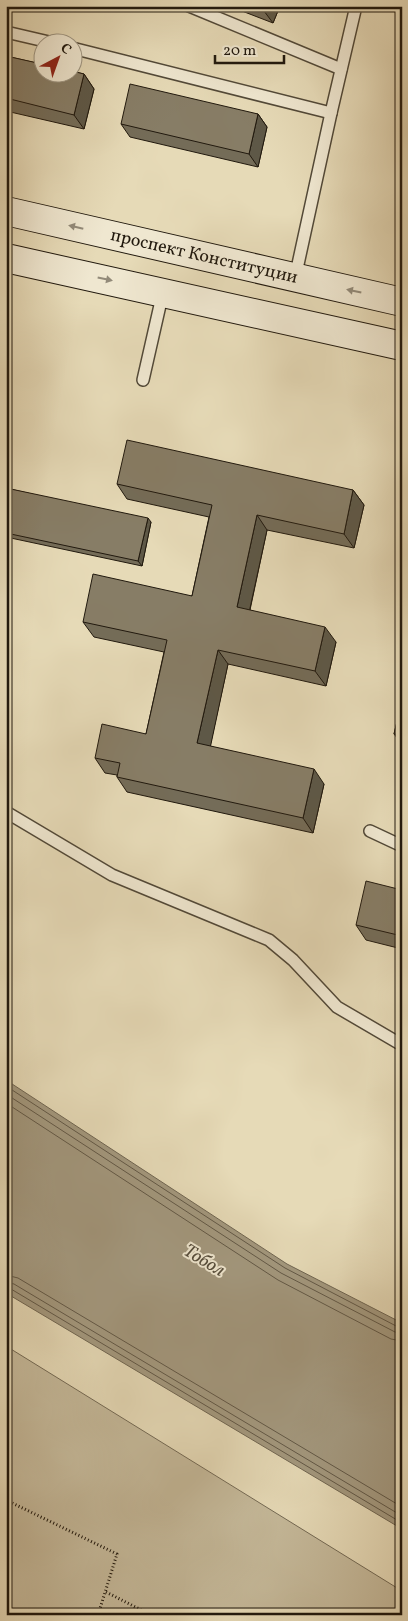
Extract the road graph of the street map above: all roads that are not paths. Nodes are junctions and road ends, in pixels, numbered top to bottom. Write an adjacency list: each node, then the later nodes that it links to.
1 (189, 6): 6 (lane)
2 (356, 6): 6 (lane)
3 (6, 32): 4 (lane)
4 (32, 38)
5 (82, 50): 7 (lane)
6 (341, 69): 7 (lane)
7 (331, 112): 10 (lane)
8 (6, 211): 10 (main road, проспект Конституции, one-way to 8)
9 (6, 258): 11 (main road, one-way to 11)
10 (296, 278): 12 (main road, проспект Конституции, one-way to 10); 13 (main road)
11 (163, 292): 13 (main road); 15 (lane)
12 (402, 302)
13 (286, 319): 14 (main road)
14 (402, 346)
15 (143, 380)
16 (6, 812): 19 (lane)
17 (370, 831): 18 (lane)
18 (402, 846)
19 (402, 1045)

